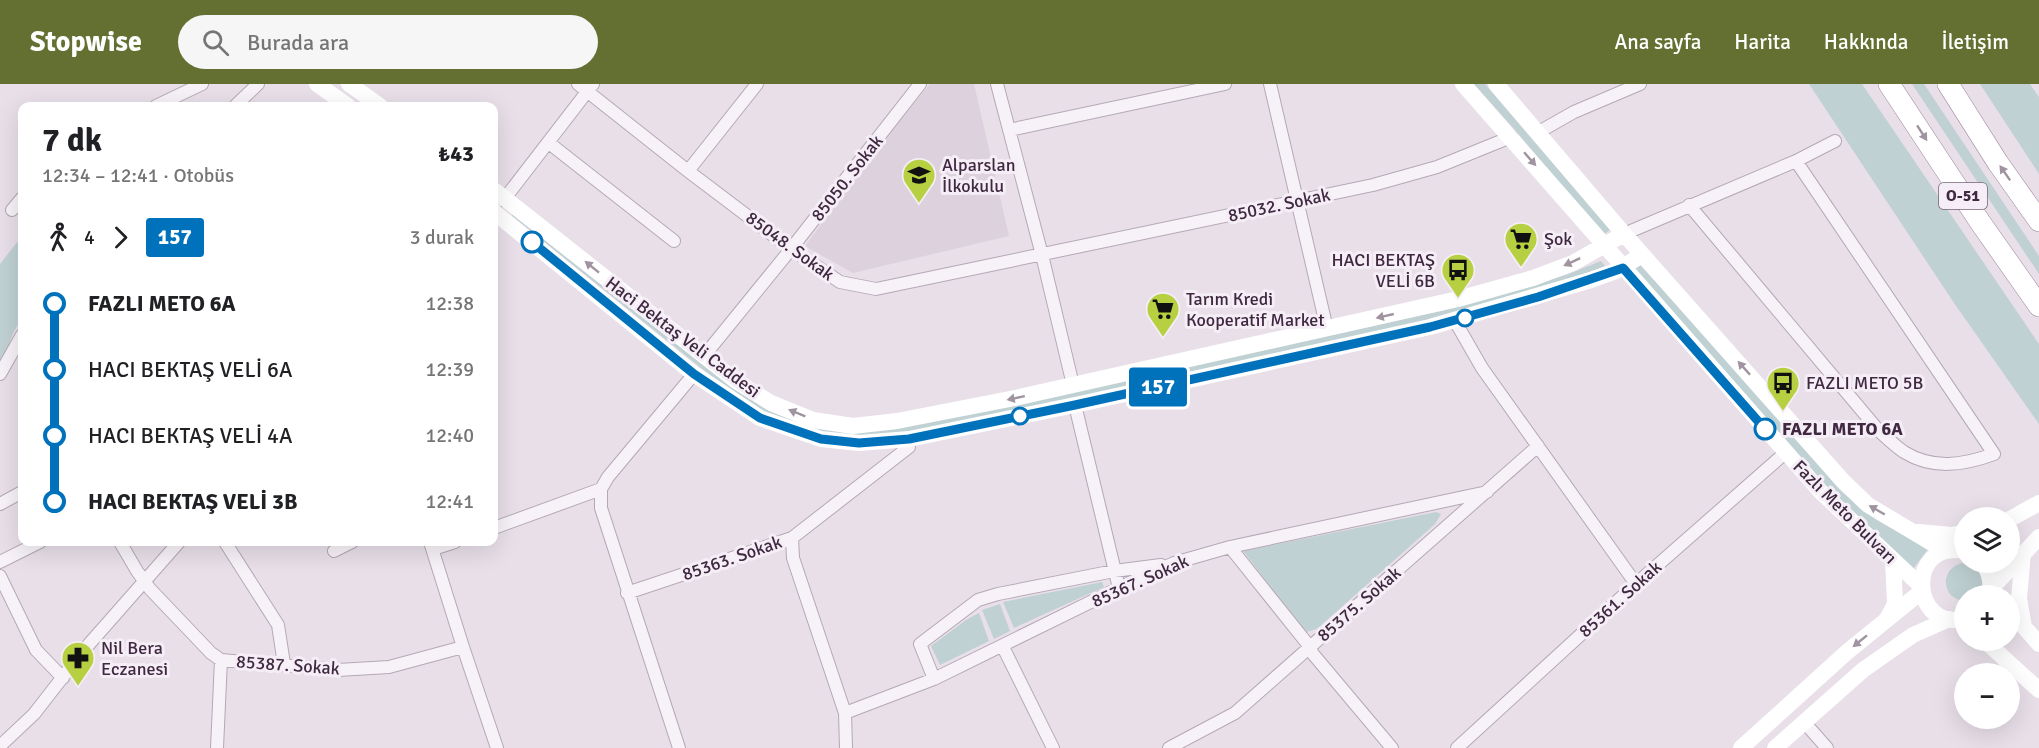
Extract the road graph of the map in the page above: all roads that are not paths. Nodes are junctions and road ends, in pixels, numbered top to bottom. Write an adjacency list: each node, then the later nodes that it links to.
1 (202, 84): 16 (street)
2 (258, 84): 17 (street)
3 (317, 84): 18 (main road)
4 (349, 84): 19 (main road)
5 (757, 84): 26 (street)
6 (920, 84): 38 (street, 85050. Sokak)
7 (997, 84): 20 (street)
8 (1225, 84): 20 (street)
9 (1270, 84): 29 (street)
10 (1463, 84): 22 (main road, Fazlı Meto Bulvarı)
11 (1496, 84): 21 (main road, Fazlı Meto Bulvarı)
12 (1640, 84): 21 (street)
13 (1889, 84): 42 (highway, O-51, one-way to 42)
14 (1947, 84): 34 (highway, O-51, one-way to 14)
15 (586, 86): 24 (street); 26 (street, 85048. Sokak)
16 (164, 102)
17 (239, 102)
18 (342, 102)
19 (374, 102)
20 (1009, 130): 39 (street)
21 (1538, 134): 35 (main road, Fazlı Meto Bulvarı)
22 (1511, 137): 29 (street, 85032. Sokak); 37 (main road, Fazlı Meto Bulvarı, one-way to 37)
23 (1835, 141): 25 (street)
24 (549, 143): 27 (street); 36 (street)
25 (1796, 161): 31 (street); 31 (street)
26 (688, 171): 38 (street, 85048. Sokak)
27 (498, 197)
28 (498, 198): 46 (main road, Haci Bektaş Veli Caddesi, one-way to 28)
29 (1297, 201): 39 (street, 85032. Sokak); 44 (street)
30 (18, 203): 32 (street)
31 (1689, 206): 35 (street)
32 (12, 210)
33 (498, 215): 48 (main road, Haci Bektaş Veli Caddesi)
34 (2039, 220)
35 (1624, 234): 37 (main road, Haci Bektaş Veli Caddesi); 40 (main road, Fazlı Meto Bulvarı)
36 (674, 241)
37 (1604, 246): 41 (main road, Fazlı Meto Bulvarı); 44 (main road, Haci Bektaş Veli Caddesi, one-way to 44)
38 (791, 249): 39 (street, 85048. Sokak); 46 (street, 85050. Sokak)
39 (1042, 255): 49 (street)
40 (1642, 255): 41 (main road); 61 (main road, Fazlı Meto Bulvarı, one-way to 40)
41 (1623, 268): 43 (main road, Haci Bektaş Veli Caddesi); 53 (main road, Fazlı Meto Bulvarı)
42 (2039, 306)
43 (1455, 321): 50 (main road, Haci Bektaş Veli Caddesi); 52 (street)
44 (1327, 329): 49 (main road, Haci Bektaş Veli Caddesi)
45 (18, 342): 47 (street)
46 (704, 356): 49 (main road, Haci Bektaş Veli Caddesi, one-way to 46)
47 (0, 374)
48 (694, 374): 51 (main road, Haci Bektaş Veli Caddesi); 54 (street)
49 (1073, 385)
50 (1075, 405): 51 (main road, Haci Bektaş Veli Caddesi); 79 (street)
51 (909, 439): 64 (street, 85363. Sokak)
52 (1538, 446): 55 (street, 85375. Sokak); 82 (street)
53 (1785, 453): 76 (main road, Fazlı Meto Bulvarı); 82 (street, 85361. Sokak)
54 (601, 489): 60 (street); 86 (street)
55 (1487, 492): 71 (street, 85367. Sokak); 95 (street, 85375. Sokak)
56 (18, 494): 58 (street)
57 (2039, 503): 59 (main road)
58 (0, 504)
59 (2020, 513)
60 (498, 527)
61 (1913, 531): 62 (main road); 74 (main road, Fazlı Meto Bulvarı)
62 (1954, 535)
63 (2039, 537): 75 (main road)
64 (792, 538): 86 (street, 85363. Sokak); 102 (street)
65 (32, 546): 77 (street)
66 (123, 546): 81 (street, 85387. Sokak)
67 (175, 546): 81 (street)
68 (228, 546): 98 (street)
69 (344, 546): 73 (street)
70 (431, 546): 93 (street)
71 (1230, 547): 78 (street, 85367. Sokak); 95 (street)
72 (1954, 550): 74 (main road)
73 (334, 551)
74 (1946, 551): 85 (main road)
75 (2023, 554): 83 (main road); 91 (main road)
76 (1893, 560): 85 (main road, Fazlı Meto Bulvarı); 88 (main road)
77 (0, 562)
78 (1174, 563): 79 (street); 84 (street, 85367. Sokak)
79 (1114, 571): 84 (street); 100 (street)
80 (0, 576): 99 (street)
81 (144, 580): 97 (street, 85387. Sokak); 99 (street)
82 (1636, 584): 112 (street, 85361. Sokak)
83 (1998, 585)
84 (1119, 588): 94 (street, 85367. Sokak)
85 (1921, 589): 87 (main road, Fazlı Meto Bulvarı); 88 (main road)
86 (627, 593): 107 (street)
87 (1954, 619)
88 (1885, 621): 113 (main road, one-way to 113)
89 (1954, 622): 103 (main road)
90 (2020, 622): 91 (main road)
91 (2024, 627): 92 (main road)
92 (2039, 644)
93 (463, 647): 98 (street, 85387. Sokak); 106 (street)
94 (1003, 647): 100 (street, 85367. Sokak); 109 (street)
95 (1310, 647): 110 (street, 85375. Sokak); 111 (street)
96 (1996, 651): 101 (main road)
97 (221, 660): 98 (street, 85387. Sokak); 105 (street)
98 (284, 664)
99 (63, 678): 104 (street)
100 (934, 679): 102 (street, 85367. Sokak)
101 (2039, 690)
102 (845, 713): 108 (street)
103 (1804, 722): 114 (main road); 115 (street)
104 (0, 746)
105 (217, 748)
106 (497, 748)
107 (679, 748)
108 (846, 748)
109 (1053, 748)
110 (1169, 748)
111 (1392, 748)
112 (1457, 748)
113 (1741, 748)
114 (1775, 748)
115 (1827, 748)

